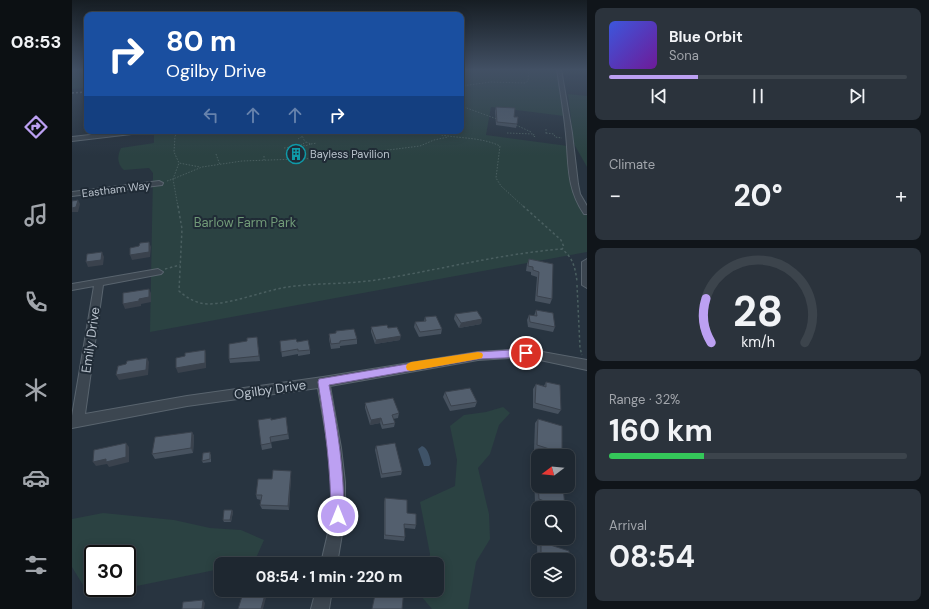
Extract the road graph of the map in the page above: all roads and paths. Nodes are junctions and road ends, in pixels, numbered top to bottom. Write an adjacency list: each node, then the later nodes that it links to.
1 (563, 97): 16 (street)
2 (464, 107): 3 (path)
3 (502, 120)
4 (516, 125): 9 (path)
5 (546, 129): 16 (path)
6 (507, 132): 9 (path)
7 (114, 134): 14 (street)
8 (438, 134): 12 (path)
9 (534, 134): 13 (path)
10 (175, 136): 27 (path)
11 (303, 136): 15 (path); 17 (path)
12 (448, 137): 26 (path); 36 (path)
13 (536, 137)
14 (72, 139)
15 (298, 139)
16 (570, 139): 32 (street)
17 (305, 142): 19 (path); 20 (path)
18 (317, 143): 19 (path)
19 (311, 144): 20 (path)
20 (302, 146): 21 (path)
21 (298, 147): 22 (path); 23 (path)
22 (284, 148)
23 (294, 151)
24 (216, 154): 28 (path)
25 (264, 156): 26 (path)
26 (264, 160): 28 (path)
27 (179, 163): 29 (path); 30 (path)
28 (220, 165): 29 (path)
29 (202, 167): 30 (path)
30 (174, 179): 38 (path)
31 (159, 183): 33 (street, Eastham Way)
32 (576, 188): 34 (street); 35 (street)
33 (72, 194)
34 (587, 202)
35 (587, 212)
36 (562, 249): 38 (path); 43 (path)
37 (587, 262): 41 (street)
38 (180, 265): 39 (path)
39 (158, 272): 40 (street)
40 (99, 282): 42 (street); 45 (street, Emily Drive)
41 (587, 285)
42 (72, 287)
43 (586, 364): 44 (street, Ogilby Drive)
44 (323, 382): 45 (street, Ogilby Drive); 46 (street)
45 (75, 421)
46 (330, 557)
47 (323, 597): 48 (street)
48 (320, 609)

